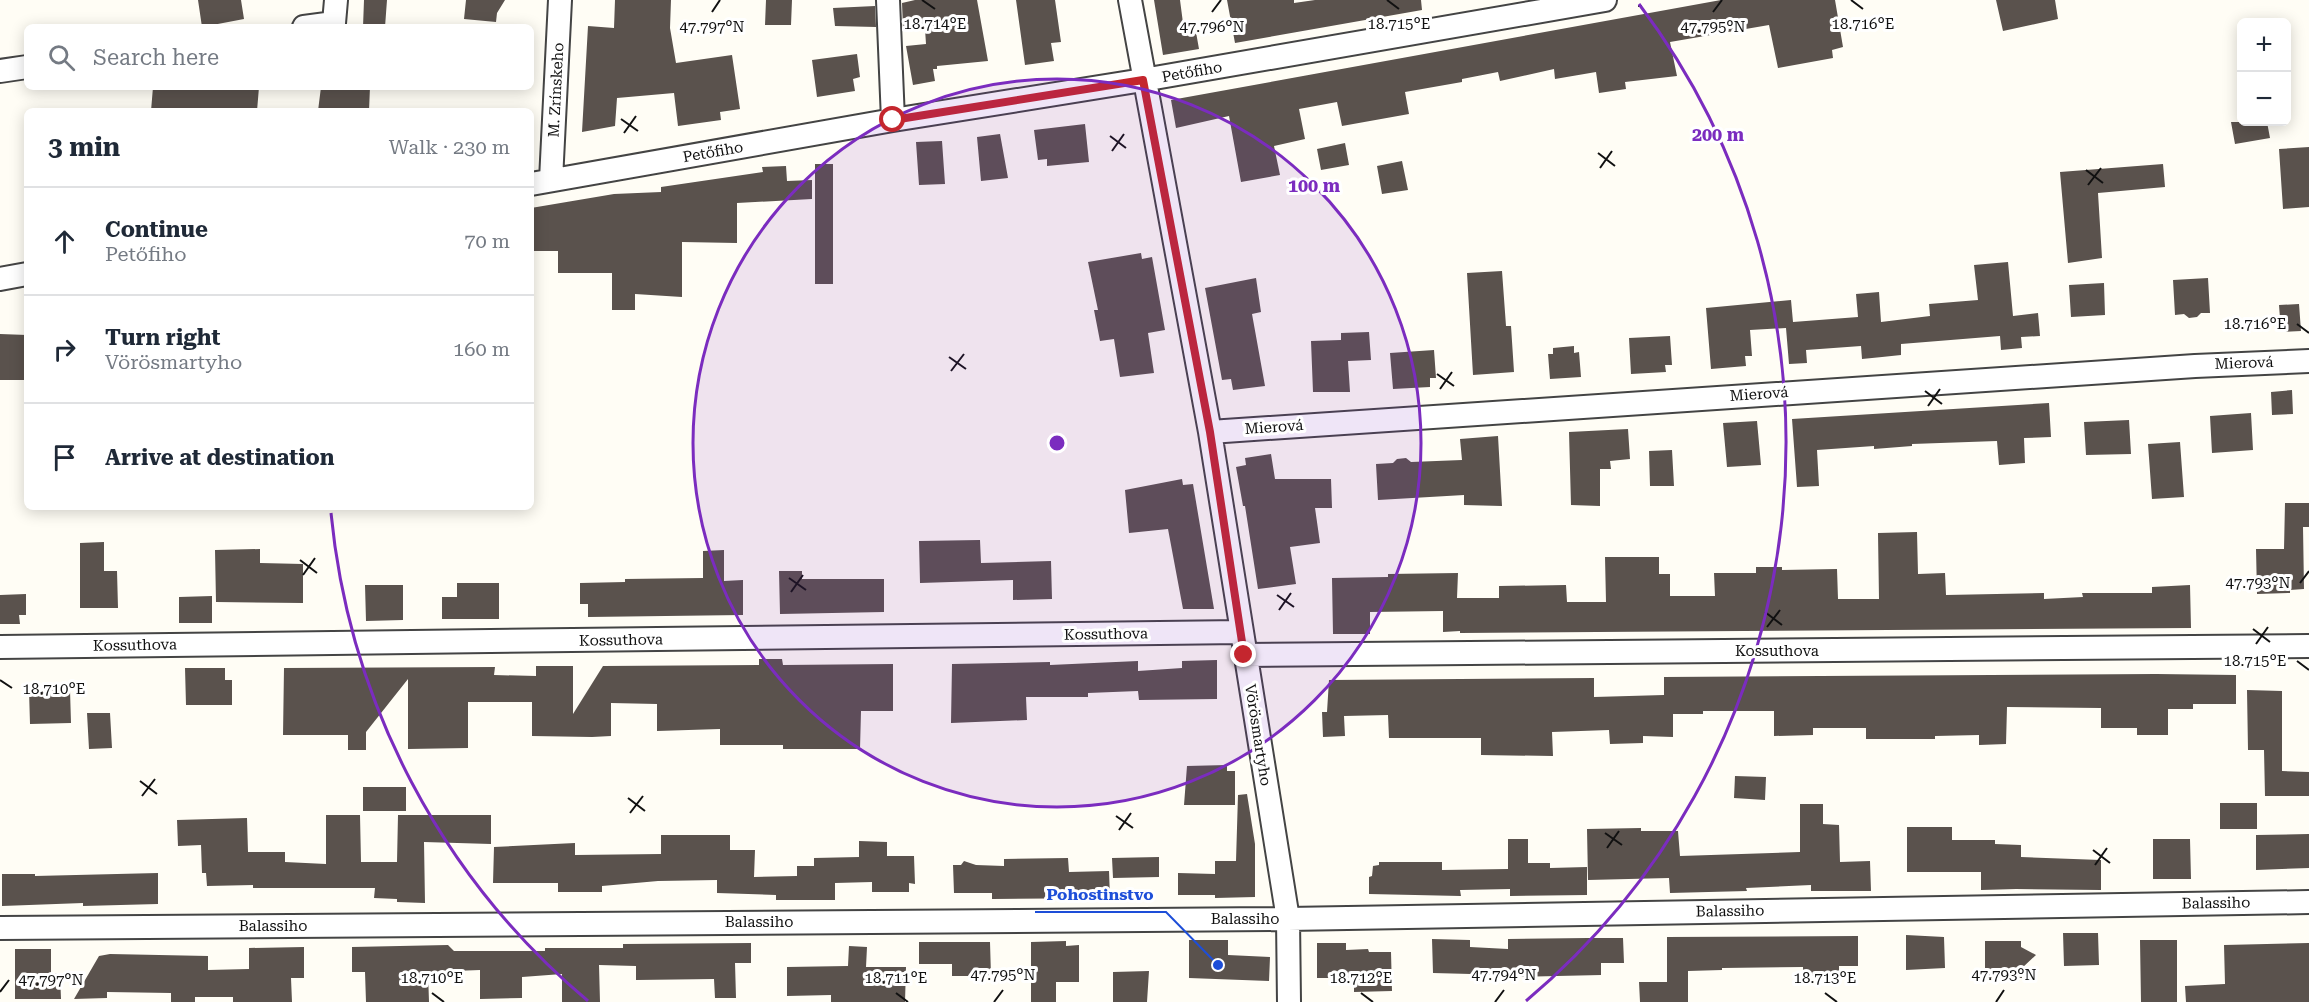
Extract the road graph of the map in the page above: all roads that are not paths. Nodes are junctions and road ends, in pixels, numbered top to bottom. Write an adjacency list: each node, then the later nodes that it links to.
1 (336, 0): 6 (street)
2 (560, 0): 11 (street, M. Zrínskeho)
3 (888, 0): 10 (street)
4 (1130, 0): 9 (street, Vörösmartyho)
5 (1605, 0): 9 (street, Petőfiho)
6 (326, 24)
7 (24, 67): 8 (street)
8 (0, 71)
9 (1143, 80): 10 (street, Petőfiho); 15 (street, Vörösmartyho)
10 (893, 120): 11 (street, Petőfiho)
11 (541, 182)
12 (24, 275): 13 (street)
13 (0, 279)
14 (2309, 361): 15 (street, Mierová)
15 (1210, 432): 16 (street, Vörösmartyho)
16 (1243, 644): 17 (street, Kossuthova); 18 (street, Kossuthova); 20 (street, Vörösmartyho)
17 (2309, 646)
18 (0, 647)
19 (2309, 902): 20 (street, Balassiho)
20 (1288, 918): 21 (street, Balassiho); 22 (street, Vörösmartyho)
21 (0, 928)
22 (1289, 1002)

